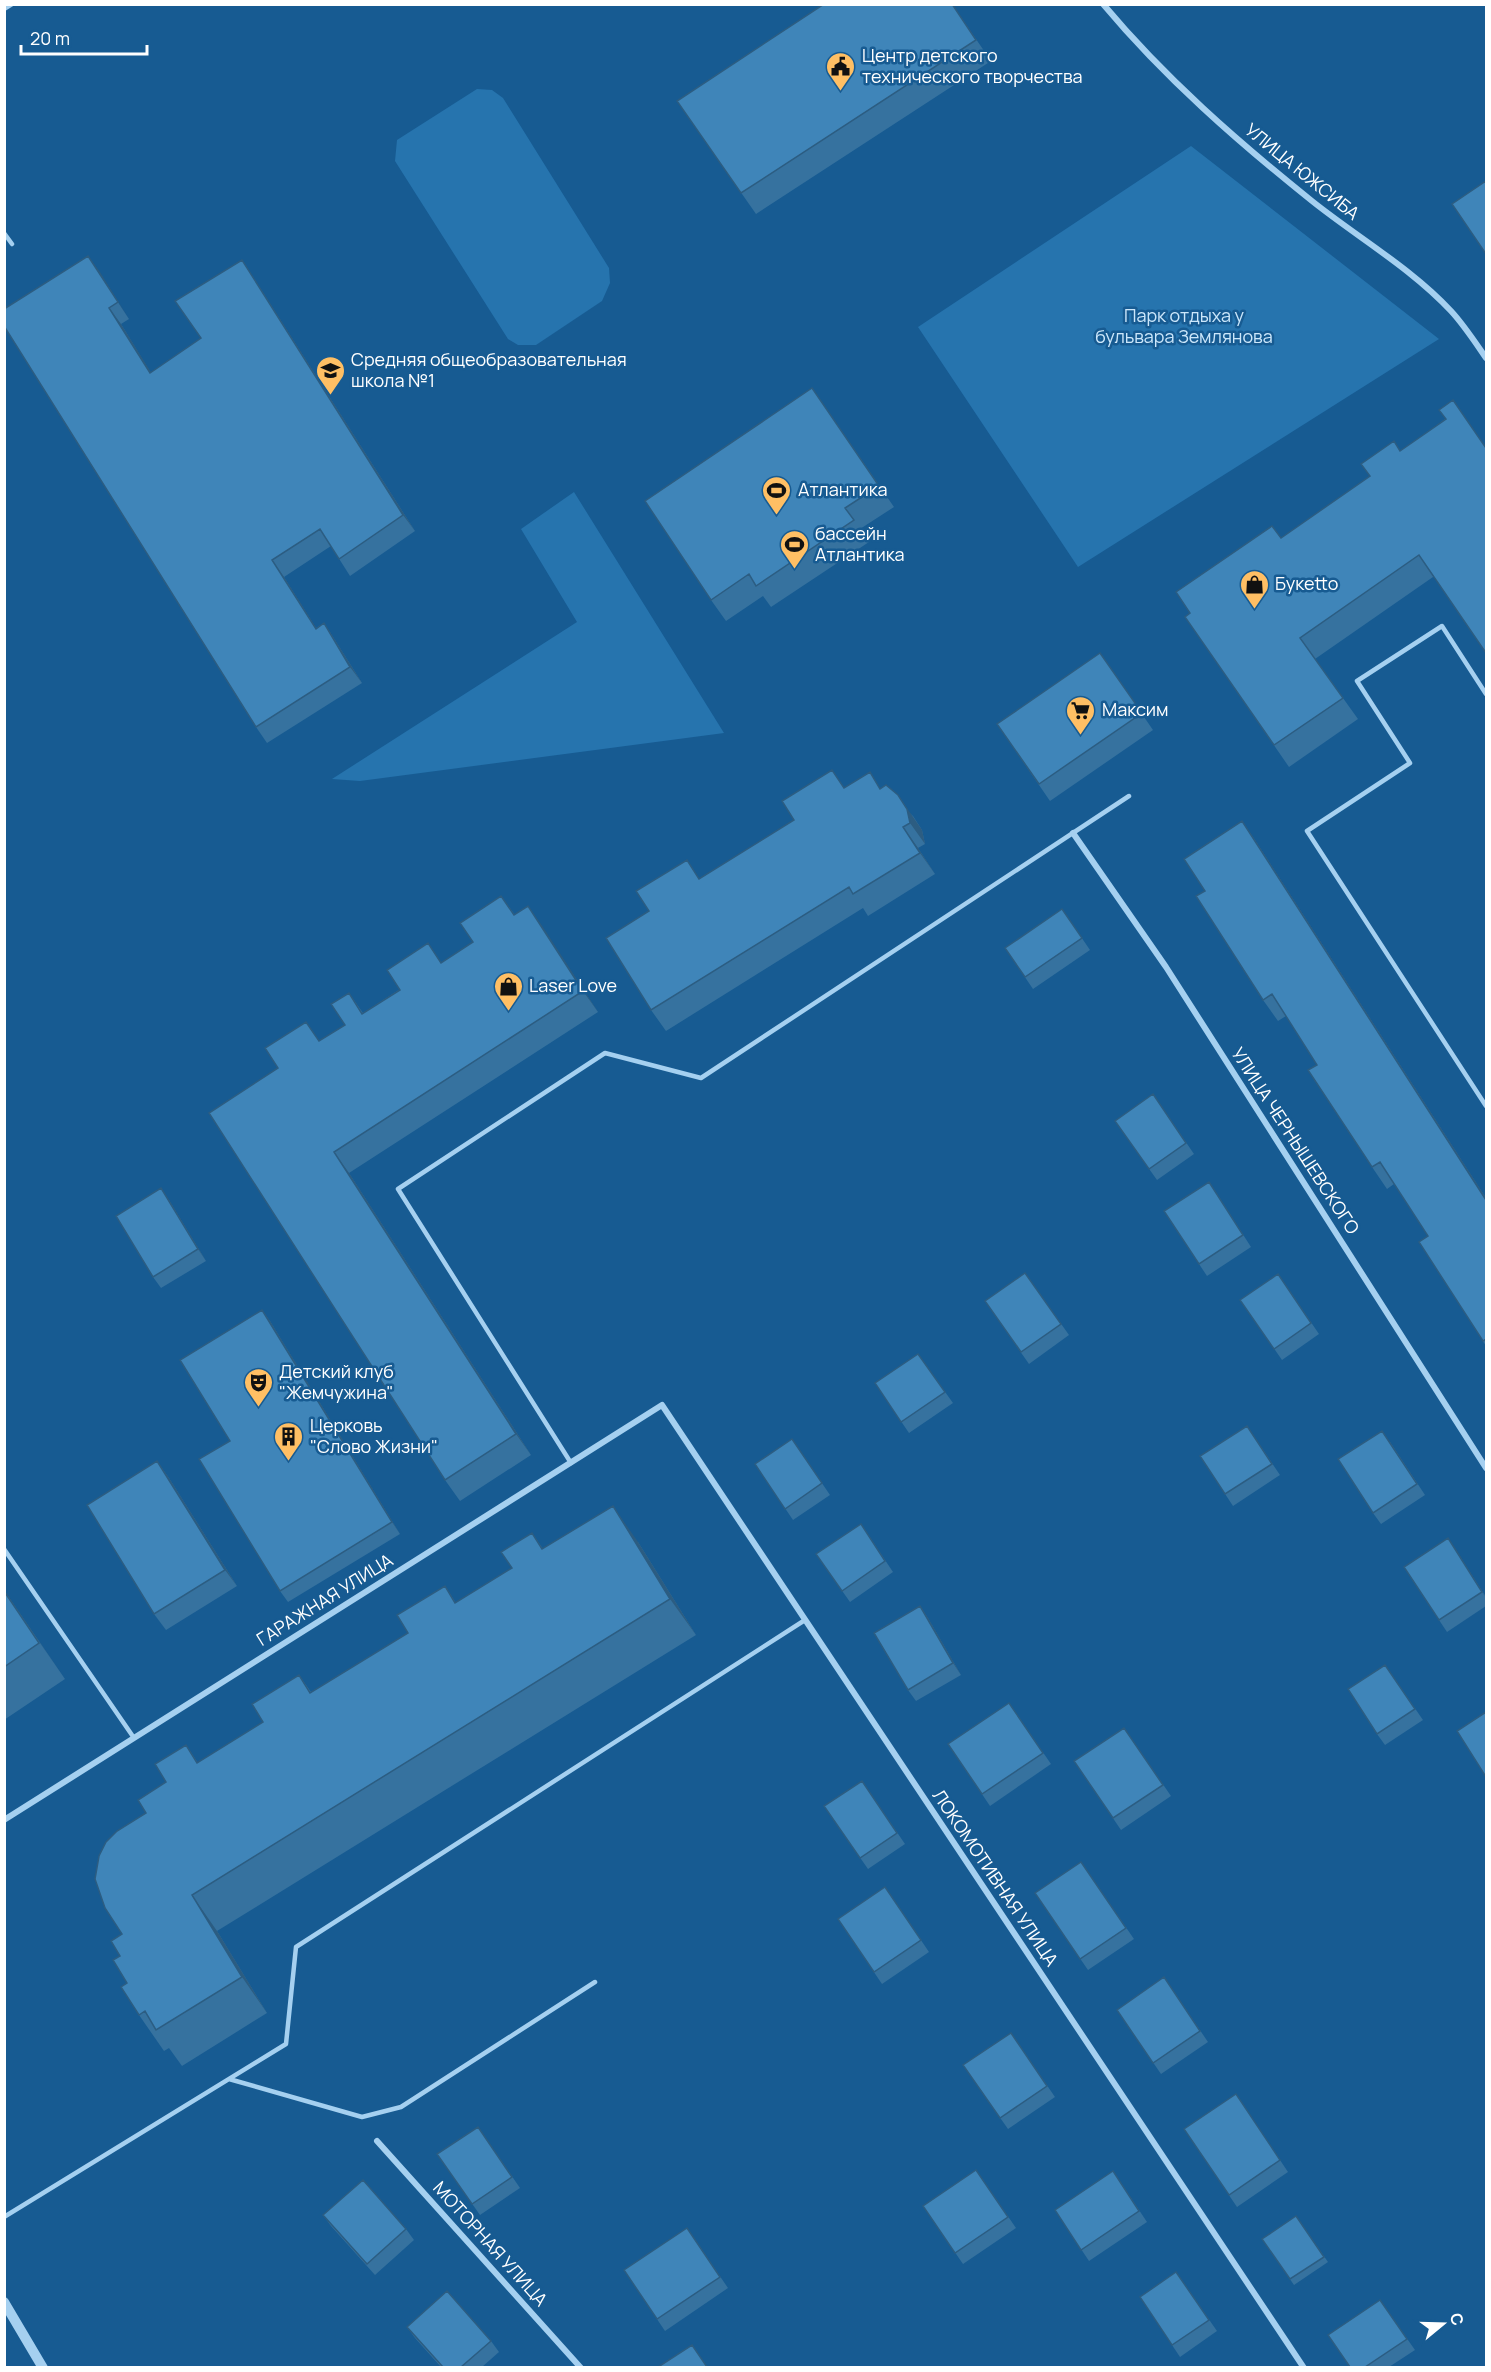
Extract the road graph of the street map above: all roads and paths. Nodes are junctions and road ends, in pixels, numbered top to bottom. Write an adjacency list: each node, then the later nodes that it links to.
1 (12, 4): 3 (lane)
2 (1103, 4): 6 (street, УЛИЦА ЮЖСИБА)
3 (4, 9)
4 (4, 233): 5 (lane)
5 (12, 244)
6 (1486, 358)
7 (1486, 694): 10 (lane)
8 (1129, 796): 9 (lane)
9 (1073, 833): 12 (lane); 13 (street, УЛИЦА ЧЕРНЫШЕВСКОГО)
10 (1486, 1106)
11 (662, 1405): 12 (street, ГАРАЖНАЯ УЛИЦА); 15 (street, ЛОКОМОТИВНАЯ УЛИЦА)
12 (571, 1463): 16 (street, ГАРАЖНАЯ УЛИЦА)
13 (1486, 1468)
14 (4, 1549): 16 (lane)
15 (805, 1620): 19 (lane); 25 (street, ЛОКОМОТИВНАЯ УЛИЦА)
16 (134, 1738): 17 (street, ГАРАЖНАЯ УЛИЦА)
17 (4, 1820)
18 (595, 1982): 19 (lane)
19 (229, 2079): 21 (lane)
20 (377, 2141): 24 (street, МОТОРНАЯ УЛИЦА)
21 (4, 2217)
22 (4, 2302): 23 (street)
23 (43, 2367)
24 (581, 2367)
25 (1304, 2367)

